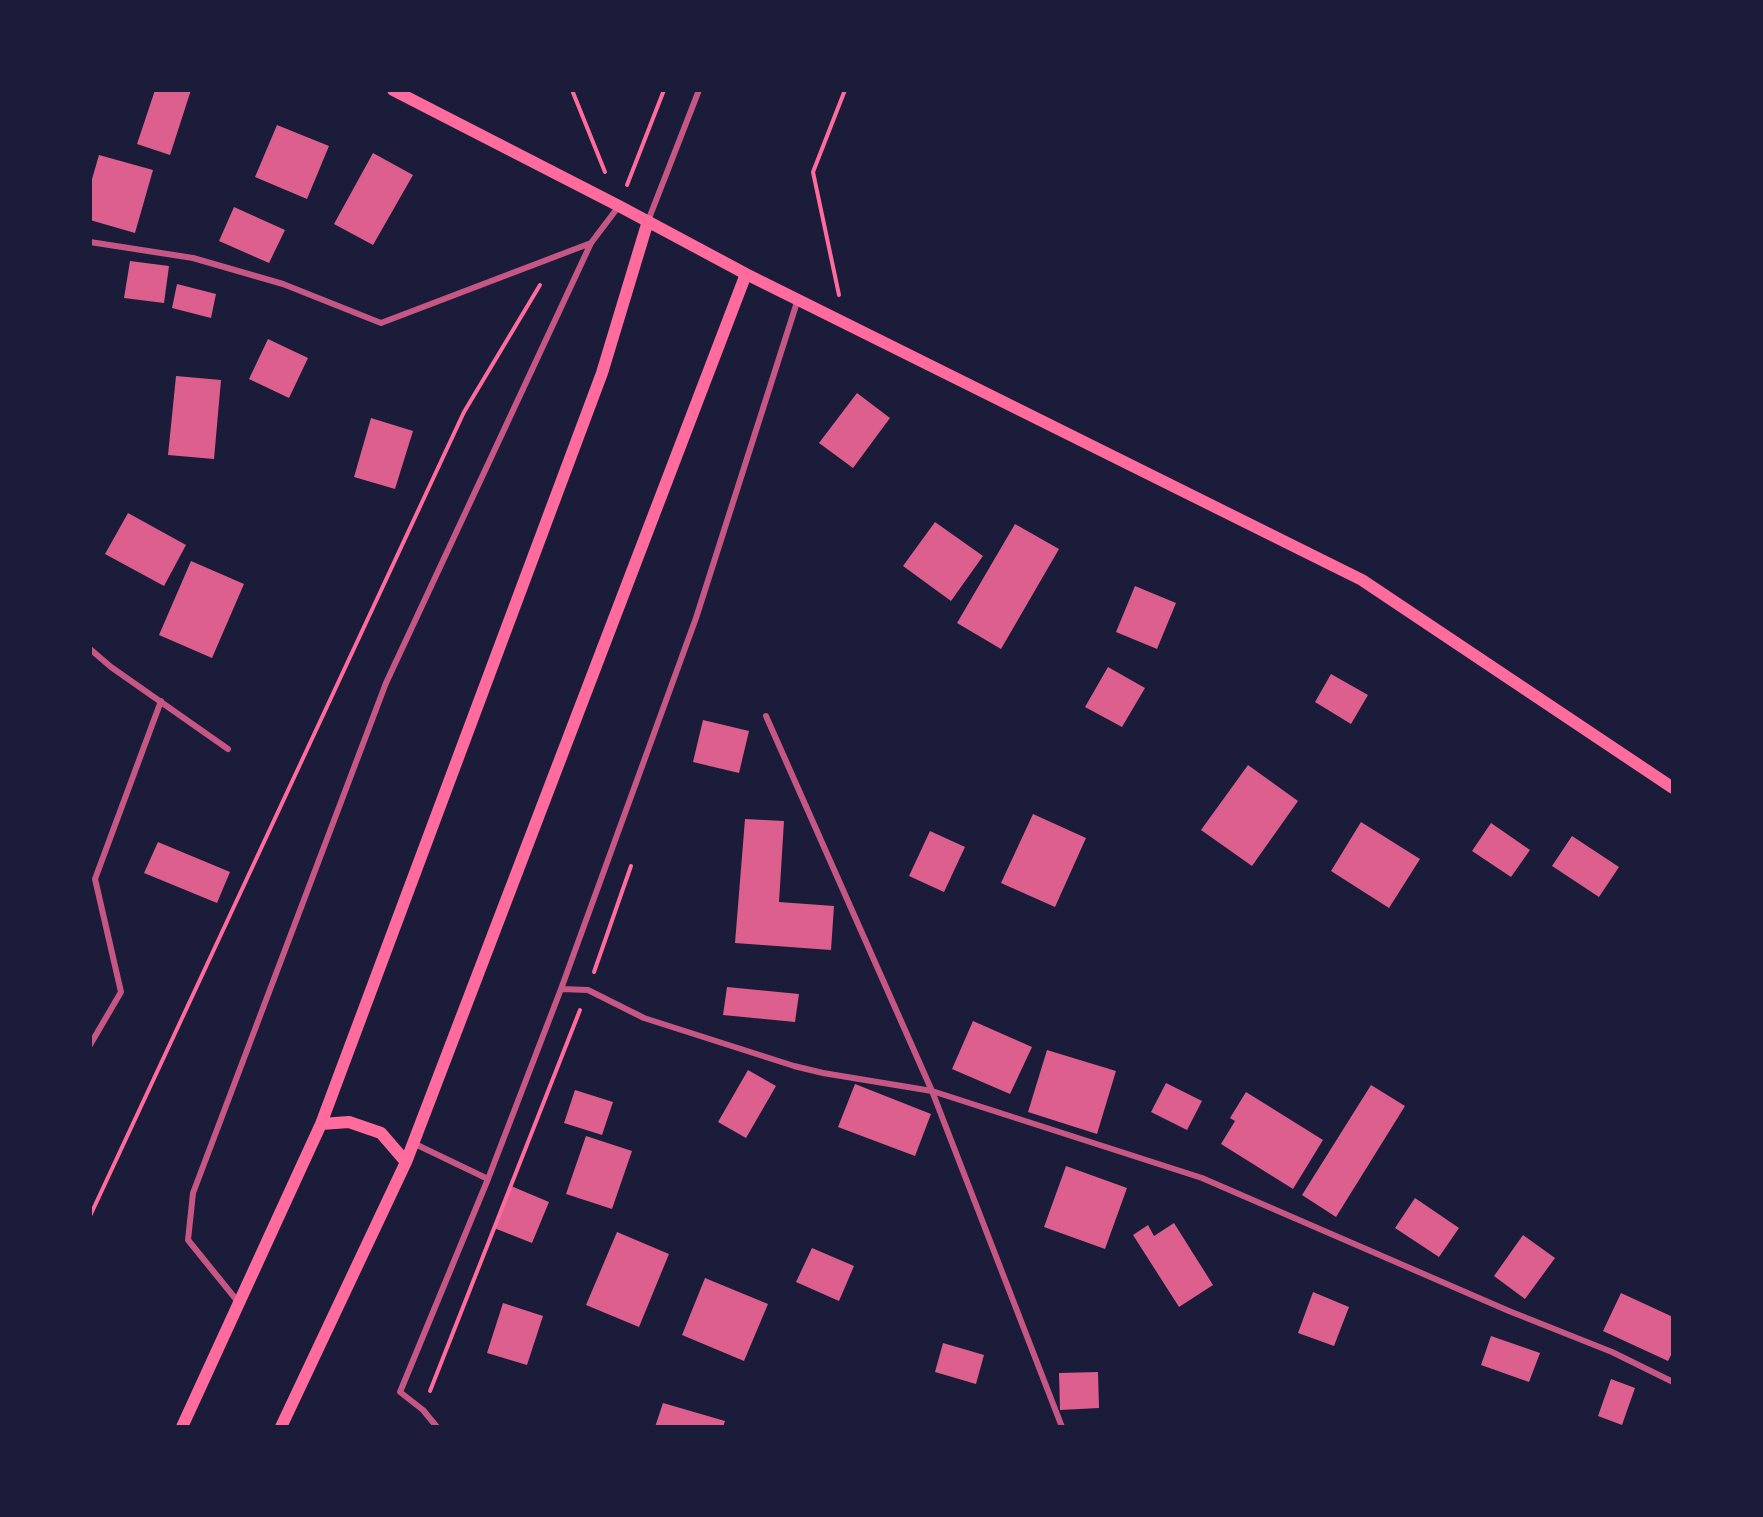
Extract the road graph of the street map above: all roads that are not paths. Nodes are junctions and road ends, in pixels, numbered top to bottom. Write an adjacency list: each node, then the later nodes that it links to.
1 (393, 90): 3 (main road)
2 (699, 90): 4 (street)
3 (619, 206): 4 (main road); 6 (street)
4 (648, 221): 7 (main road); 17 (main road)
5 (90, 242): 6 (street)
6 (591, 243): 21 (street)
7 (746, 274): 8 (main road); 18 (main road)
8 (798, 299): 13 (main road); 14 (street)
9 (90, 650): 10 (street)
10 (160, 701): 12 (street); 15 (street)
11 (766, 717): 16 (street)
12 (228, 748)
13 (1673, 788)
14 (561, 988): 16 (street); 20 (street)
15 (90, 1045)
16 (932, 1091): 22 (street); 26 (street)
17 (321, 1124): 19 (main road); 21 (main road)
18 (413, 1143): 19 (main road); 20 (street)
19 (406, 1162): 24 (main road)
20 (488, 1179): 25 (street)
21 (239, 1303): 23 (main road)
22 (1673, 1382)
23 (182, 1427)
24 (281, 1427)
25 (436, 1427)
26 (1062, 1427)

